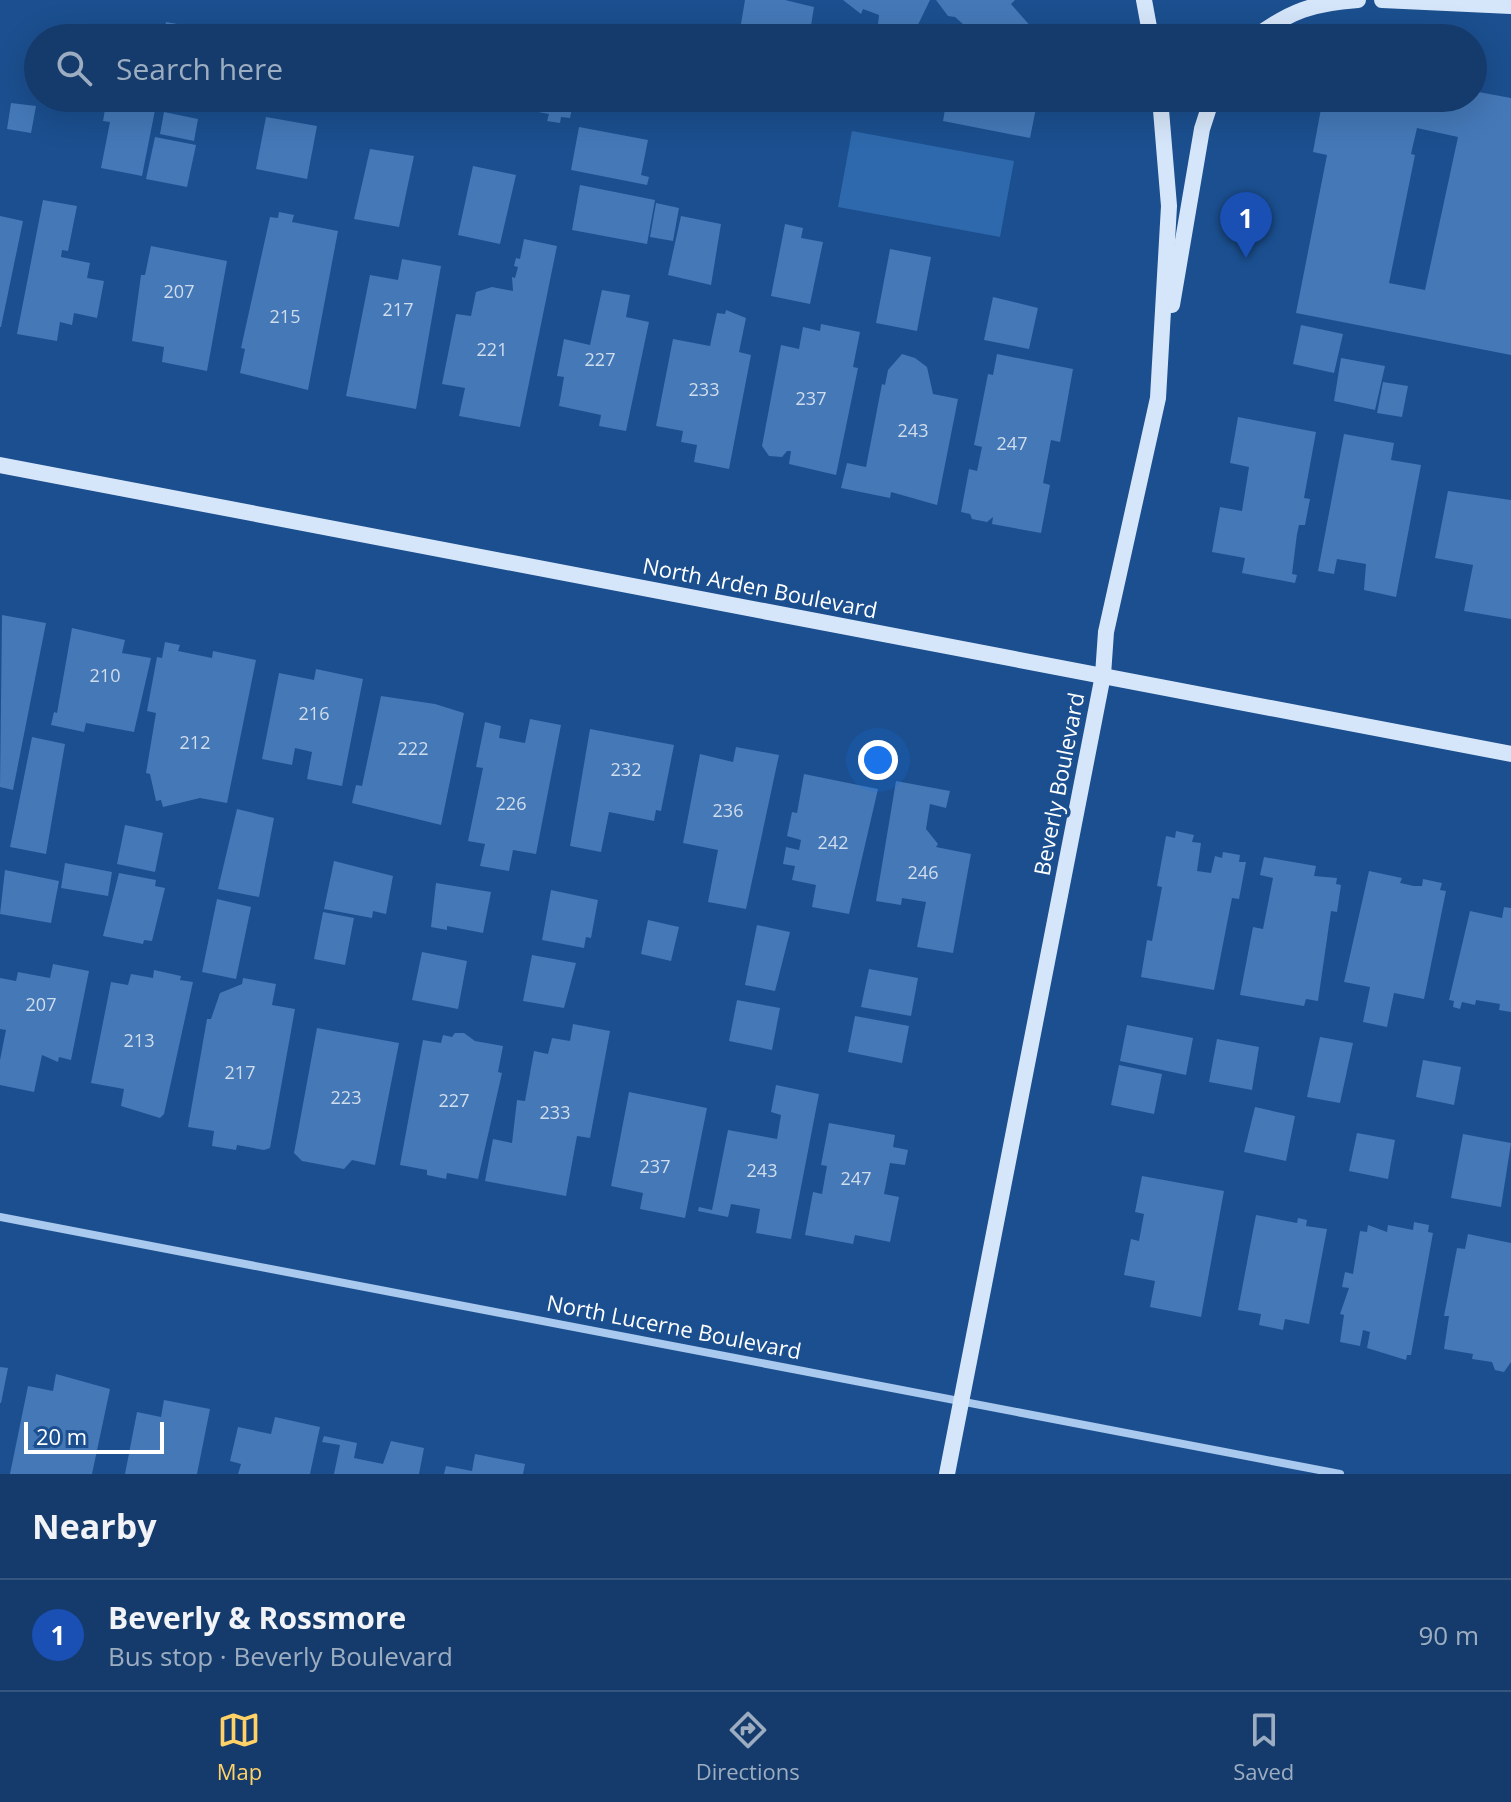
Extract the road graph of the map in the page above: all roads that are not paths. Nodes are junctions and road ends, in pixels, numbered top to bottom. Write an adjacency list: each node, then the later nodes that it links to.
1 (1144, 0): 6 (main road)
2 (1358, 0): 7 (main road)
3 (1382, 0): 5 (main road)
4 (1497, 0): 5 (main road)
5 (1511, 5)
6 (1148, 24)
7 (1272, 24)
8 (1161, 112): 10 (main road, Beverly Boulevard)
9 (1207, 112): 10 (main road)
10 (1158, 398): 12 (main road, Beverly Boulevard)
11 (0, 465): 12 (main road, North Arden Boulevard)
12 (1103, 675): 13 (main road, North Arden Boulevard); 15 (main road, Beverly Boulevard)
13 (1511, 754)
14 (0, 1217): 15 (street, North Lucerne Boulevard)
15 (962, 1401): 16 (main road, Beverly Boulevard); 17 (street, North Lucerne Boulevard)
16 (947, 1474)
17 (1340, 1474)

